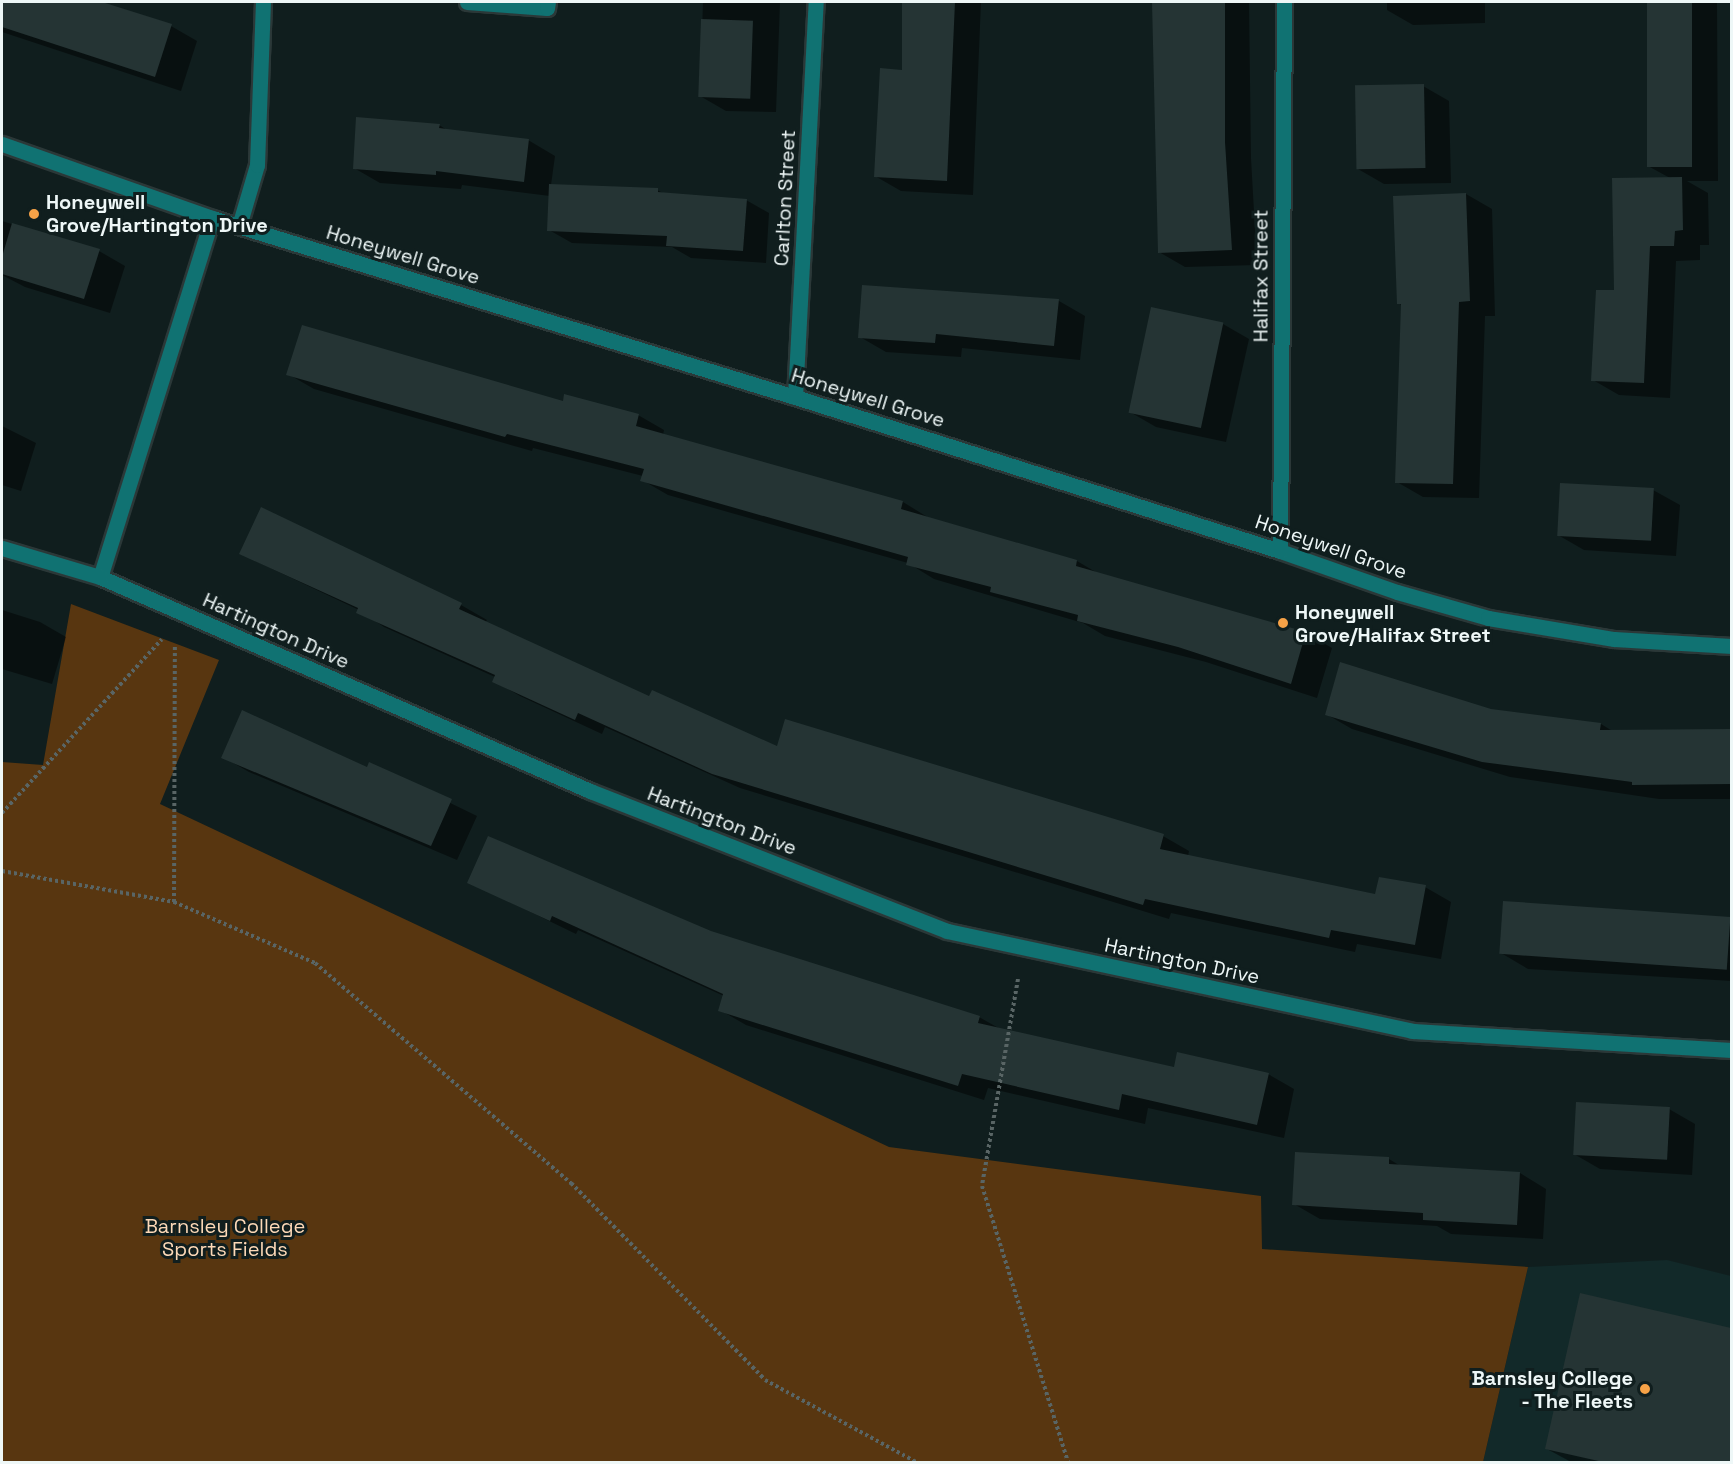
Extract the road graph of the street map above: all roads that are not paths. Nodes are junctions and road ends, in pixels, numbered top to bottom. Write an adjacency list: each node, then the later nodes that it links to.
1 (263, 2): 8 (street)
2 (467, 2): 3 (street)
3 (548, 2)
4 (816, 2): 9 (street, Carlton Street)
5 (1284, 2): 11 (street, Halifax Street)
6 (2, 144): 7 (street, Honeywell Grove)
7 (212, 218): 8 (street, Honeywell Grove); 12 (street)
8 (239, 226): 9 (street, Honeywell Grove)
9 (795, 397): 11 (street, Honeywell Grove)
10 (2, 548): 12 (street, Hartington Drive)
11 (1280, 551): 13 (street, Honeywell Grove)
12 (100, 577): 14 (street, Hartington Drive)
13 (1731, 646)
14 (1731, 1050)

